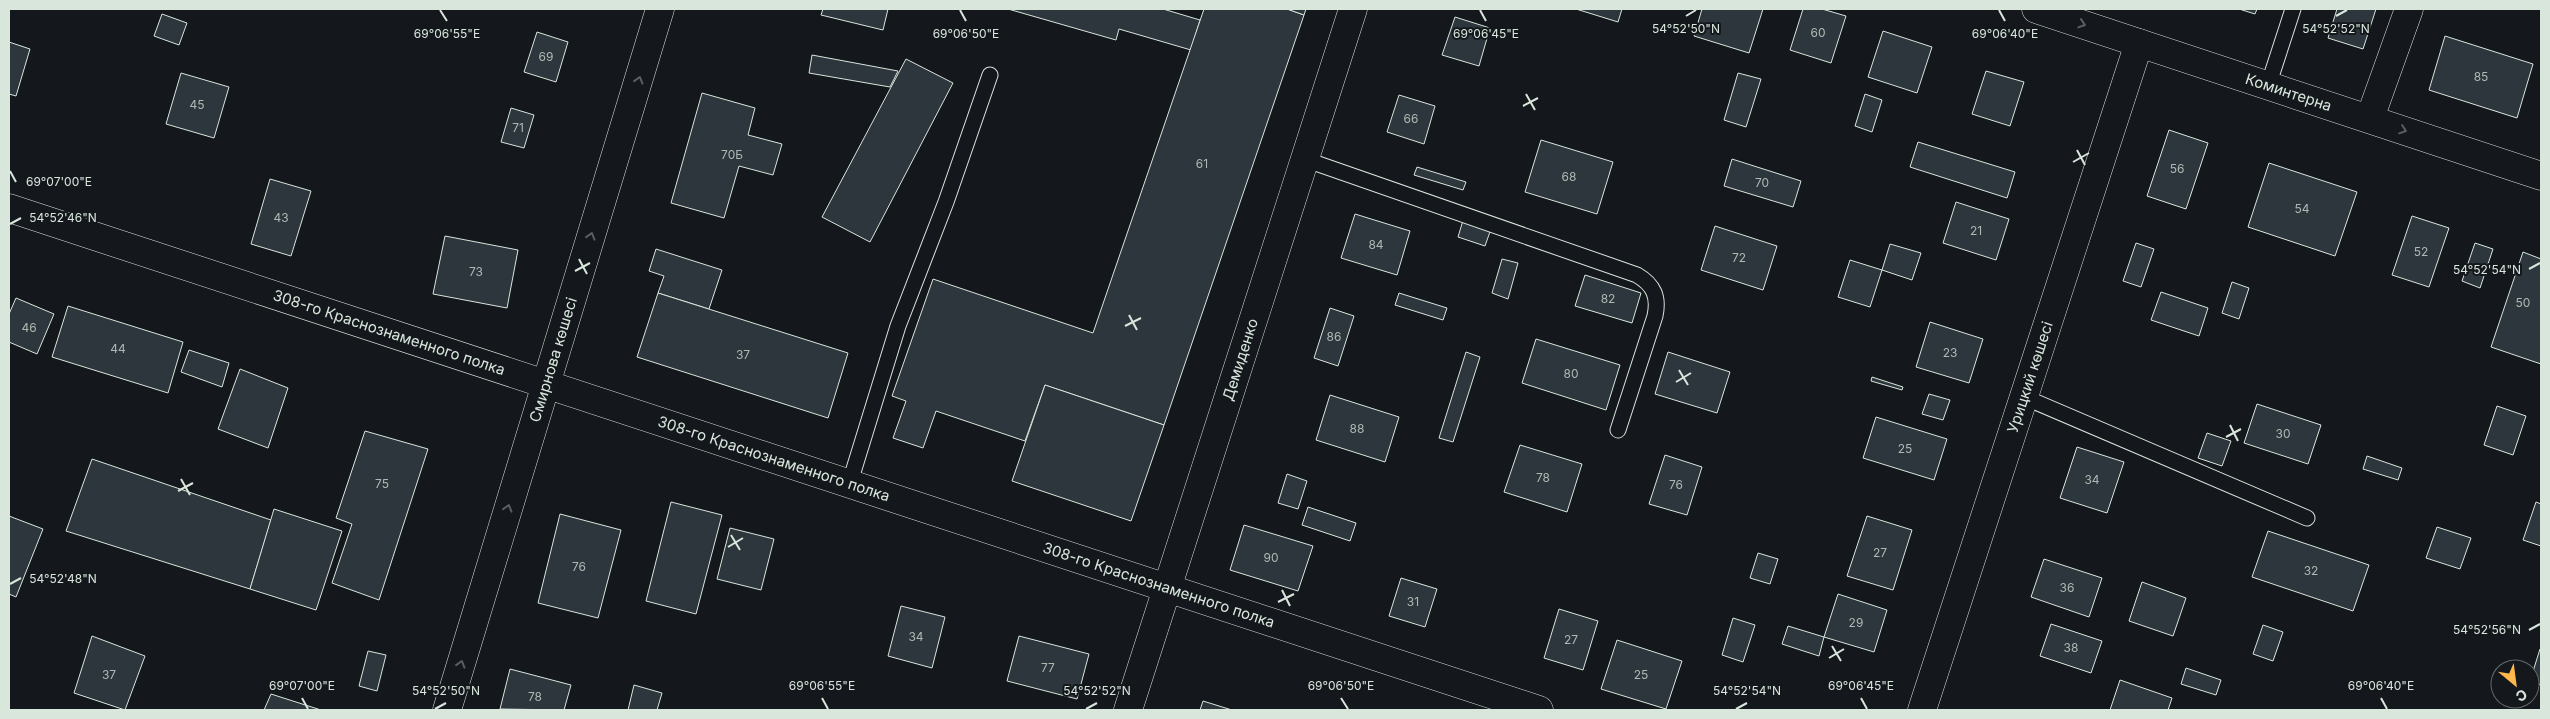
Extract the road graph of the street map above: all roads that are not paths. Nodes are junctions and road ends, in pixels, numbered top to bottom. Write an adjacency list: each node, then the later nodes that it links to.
1 (660, 9): 13 (street, Смирнова көшесі, one-way to 1)
2 (1353, 9): 10 (street, Демиденко)
3 (2036, 9): 6 (street, Коминтерна, one-way to 6)
4 (2293, 9): 8 (lane)
5 (2409, 9): 9 (street)
6 (2139, 43): 8 (street, Коминтерна); 14 (street, Урицкий көшесі)
7 (990, 75): 16 (lane)
8 (2268, 86): 9 (street, Коминтерна)
9 (2370, 118): 11 (street, Коминтерна, one-way to 11)
10 (1304, 160): 15 (lane); 18 (street, Демиденко)
11 (2541, 176)
12 (9, 208): 13 (street, 308-го Краснознаменного полка)
13 (546, 384): 16 (street, 308-го Краснознаменного полка); 19 (street, Смирнова көшесі, one-way to 13)
14 (2024, 396): 17 (lane); 22 (street, Урицкий көшесі)
15 (1618, 430)
16 (850, 482): 18 (street, 308-го Краснознаменного полка)
17 (2307, 518)
18 (1167, 588): 20 (street, Демиденко); 21 (street, 308-го Краснознаменного полка)
19 (447, 710)
20 (1128, 710)
21 (1539, 710)
22 (1922, 710)

